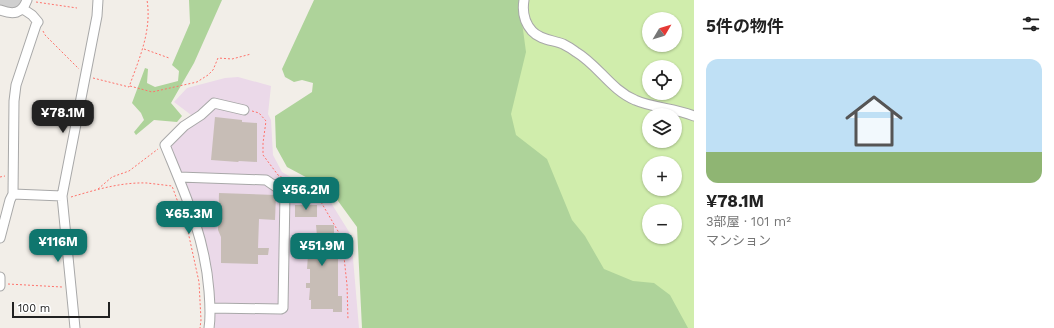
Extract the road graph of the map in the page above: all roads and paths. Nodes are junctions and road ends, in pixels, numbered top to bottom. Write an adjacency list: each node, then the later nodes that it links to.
1 (27, 0): 5 (path); 6 (street)
2 (98, 0): 12 (street)
3 (147, 0): 9 (path)
4 (524, 0): 15 (street)
5 (77, 8)
6 (23, 9): 7 (street); 8 (street)
7 (0, 10)
8 (38, 22): 12 (path); 20 (street)
9 (142, 48): 11 (path); 13 (path)
10 (252, 54): 13 (path)
11 (169, 58)
12 (85, 76): 13 (path); 19 (street)
13 (129, 85)
14 (244, 110): 16 (street); 27 (path)
15 (694, 116)
16 (165, 144): 17 (street); 18 (path)
17 (179, 177): 26 (street); 26 (street)
18 (98, 189): 19 (path); 29 (path)
19 (62, 196): 20 (street); 25 (street)
20 (12, 197): 21 (street); 22 (street)
21 (0, 199)
22 (0, 238)
23 (0, 277): 24 (street)
24 (0, 285): 25 (path)
25 (71, 287): 28 (street)
26 (210, 308): 30 (street)
27 (348, 320)
28 (75, 328)
29 (200, 328)
30 (209, 328)

